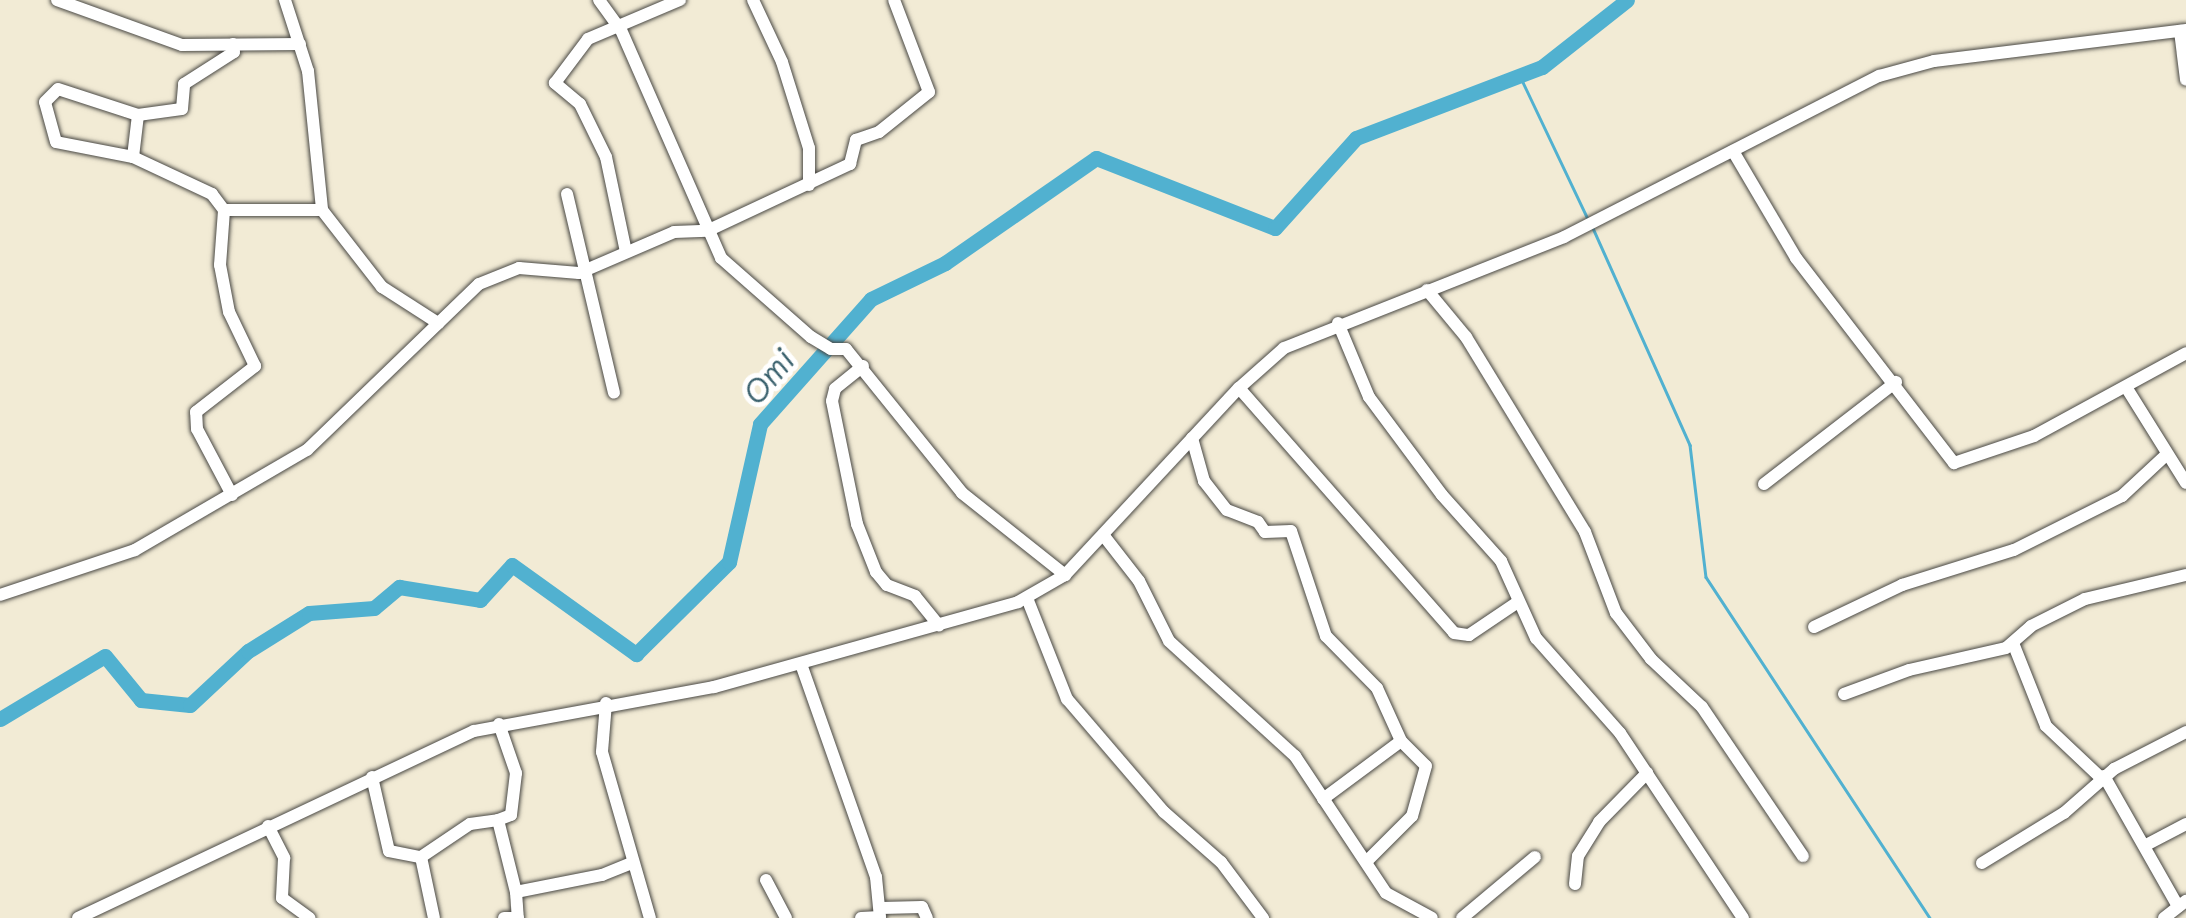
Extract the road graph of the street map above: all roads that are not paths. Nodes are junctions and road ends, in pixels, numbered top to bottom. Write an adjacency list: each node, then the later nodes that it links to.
1 (57, 0): 9 (street)
2 (285, 0): 10 (street)
3 (599, 0): 7 (street)
4 (753, 0): 15 (street)
5 (894, 0): 15 (street)
6 (676, 1): 7 (street)
7 (618, 26): 19 (street); 20 (street)
8 (2183, 31): 11 (street); 13 (street)
9 (233, 44): 10 (street); 12 (street)
10 (300, 44): 18 (street)
11 (2186, 80)
12 (138, 115): 14 (street); 14 (street)
13 (1732, 151): 22 (street); 27 (street)
14 (134, 157): 17 (street)
15 (809, 185): 19 (street)
16 (568, 194): 21 (street)
17 (224, 210): 18 (street); 35 (street)
18 (322, 210): 23 (street)
19 (708, 230): 20 (street); 26 (street)
20 (626, 252): 21 (street)
21 (586, 270): 23 (street); 30 (street)
22 (1428, 290): 24 (street); 60 (street)
23 (438, 322): 35 (street)
24 (1338, 324): 29 (street); 41 (street)
25 (2186, 353): 28 (street)
26 (863, 366): 37 (street); 42 (street)
27 (1896, 382): 28 (street); 34 (street)
28 (2126, 387): 32 (street)
29 (1238, 388): 31 (street); 41 (street)
30 (614, 394)
31 (1192, 438): 36 (street); 50 (street)
32 (2166, 455): 33 (street); 43 (street)
33 (2186, 482)
34 (1764, 484)
35 (232, 495): 39 (street)
36 (1104, 536): 37 (street); 54 (street)
37 (1065, 575): 40 (street)
38 (2186, 575): 44 (street)
39 (0, 595)
40 (1026, 598): 42 (street); 70 (street)
41 (1518, 602): 51 (street)
42 (940, 626): 45 (street)
43 (1814, 627)
44 (2013, 643): 46 (street); 53 (street)
45 (800, 664): 47 (street); 69 (street)
46 (1844, 694)
47 (606, 703): 48 (street); 63 (street)
48 (499, 724): 52 (street); 55 (street)
49 (2186, 732): 53 (street)
50 (1400, 740): 54 (street); 62 (street)
51 (1647, 772): 66 (street); 81 (street)
52 (372, 776): 57 (street); 59 (street)
53 (2102, 777): 58 (street); 64 (street)
54 (1323, 799): 62 (street)
55 (498, 820): 59 (street); 67 (street)
56 (2186, 824): 58 (street)
57 (268, 826): 71 (street); 72 (street)
58 (2146, 845): 68 (street)
59 (421, 856): 73 (street)
60 (1802, 856)
61 (1535, 857): 80 (street)
62 (1367, 861): 79 (street)
63 (631, 863): 67 (street); 75 (street)
64 (1982, 863)
65 (766, 880): 76 (street)
66 (1575, 884)
67 (516, 892): 74 (street)
68 (2177, 911)
69 (880, 914): 77 (street); 78 (street)
70 (1257, 916)
71 (78, 918)
72 (310, 918)
73 (434, 918)
74 (504, 918)
75 (650, 918)
76 (786, 918)
77 (861, 918)
78 (927, 918)
79 (1432, 918)
80 (1462, 918)
81 (1743, 918)

